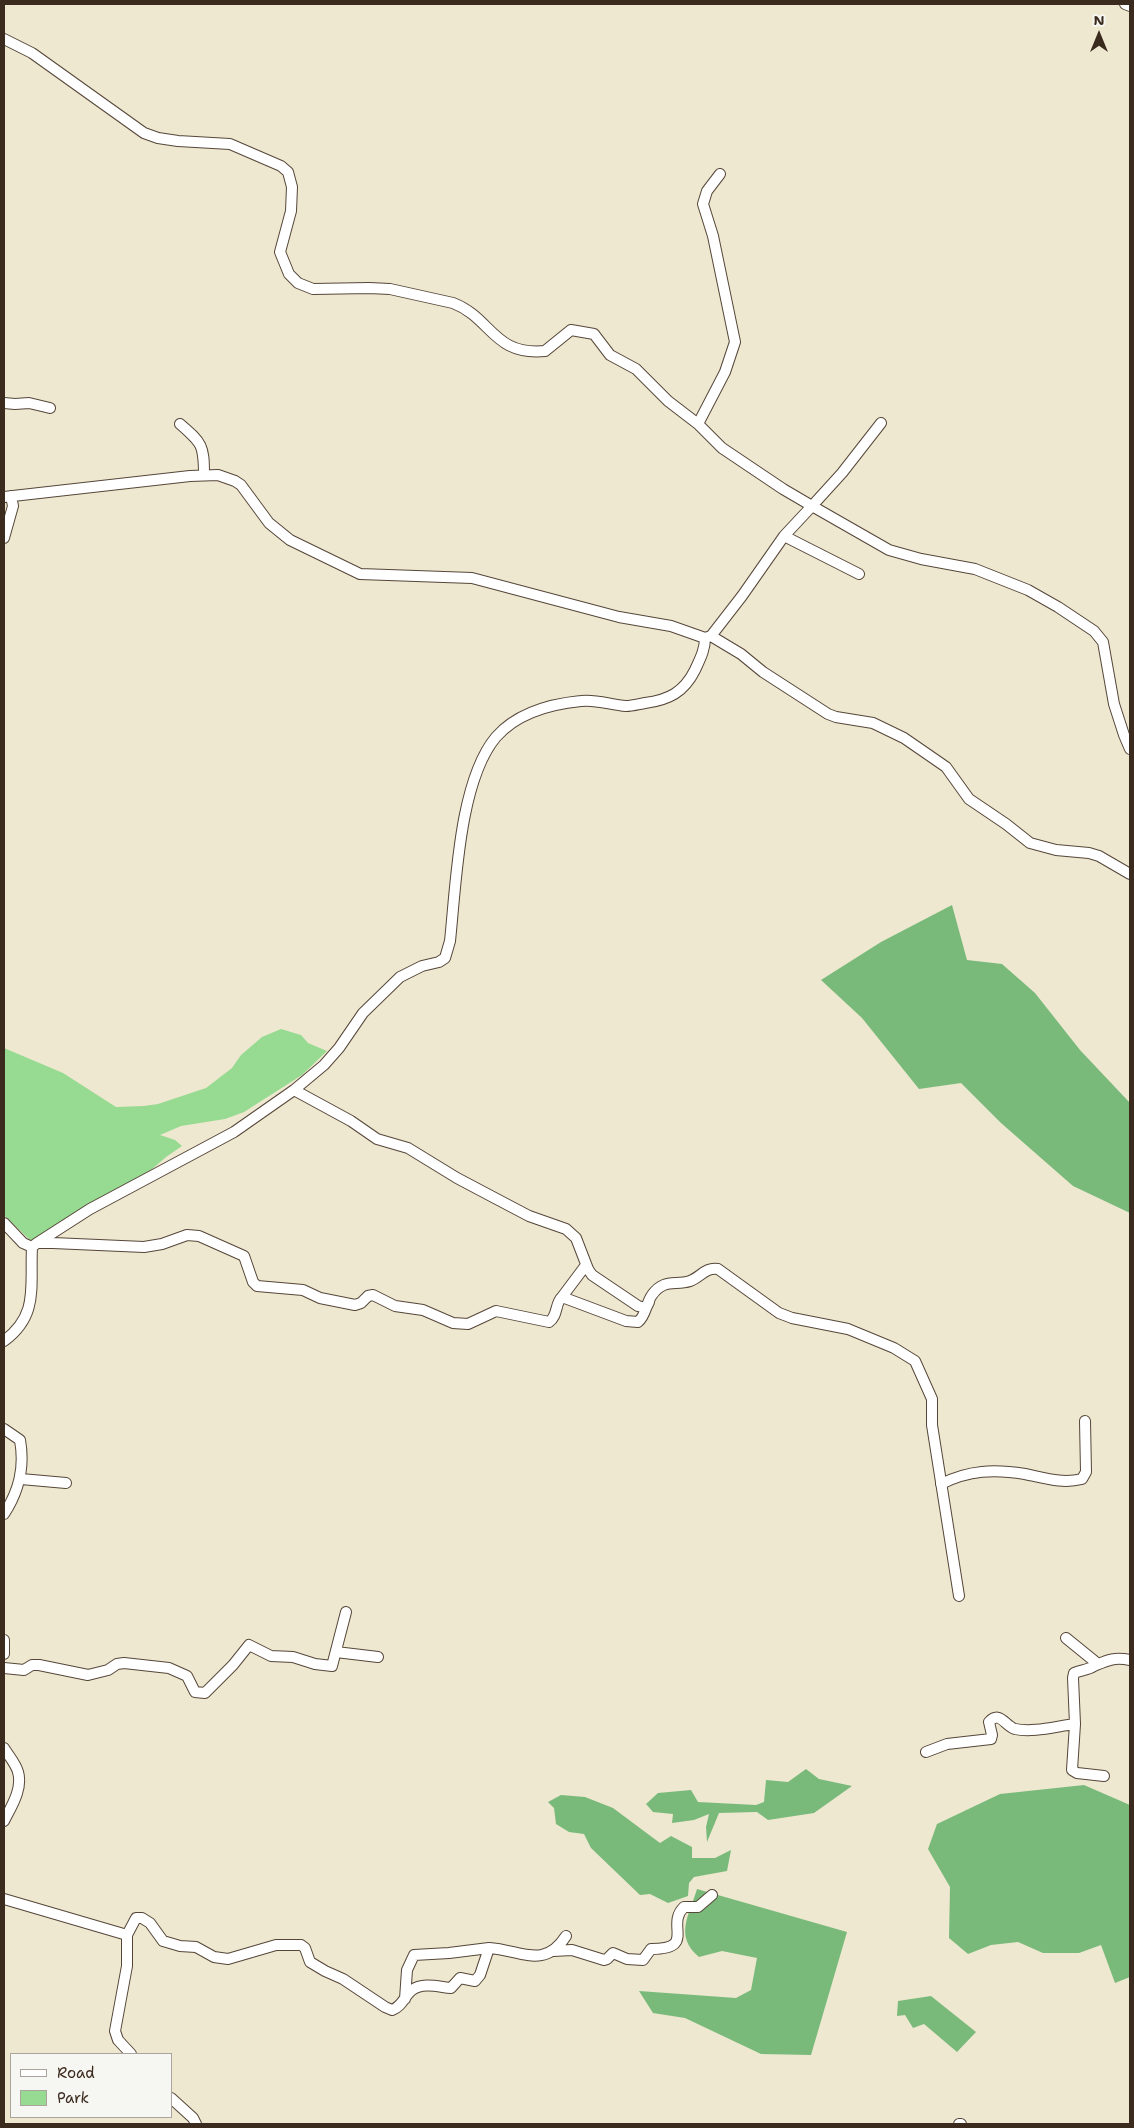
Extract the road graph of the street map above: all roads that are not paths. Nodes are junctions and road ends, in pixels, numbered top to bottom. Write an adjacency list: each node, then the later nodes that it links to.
1 (1126, 4): 2 (street)
2 (1130, 6)
3 (4, 39): 9 (street)
4 (720, 174): 9 (street)
5 (4, 403): 6 (street)
6 (50, 408)
7 (881, 423): 12 (street)
8 (180, 424): 10 (street)
9 (698, 424): 12 (street)
10 (204, 475): 11 (street); 16 (street)
11 (8, 497): 14 (street)
12 (812, 506): 13 (street); 17 (street)
13 (784, 536): 15 (street); 16 (street)
14 (4, 538)
15 (859, 574)
16 (708, 637): 18 (street); 19 (street)
17 (1130, 749)
18 (1130, 874)
19 (294, 1090): 21 (street); 22 (street)
20 (4, 1223): 21 (street)
21 (35, 1245): 24 (street); 25 (street)
22 (586, 1265): 23 (street); 24 (street)
23 (652, 1295): 24 (street); 30 (street)
24 (562, 1296)
25 (4, 1342)
26 (1085, 1421): 30 (street)
27 (4, 1429): 28 (street)
28 (21, 1478): 29 (street); 31 (street)
29 (66, 1483)
30 (941, 1484): 32 (street)
31 (4, 1514)
32 (959, 1596)
33 (346, 1612): 36 (street)
34 (1066, 1638): 40 (street)
35 (4, 1640): 37 (street)
36 (336, 1652): 38 (street); 41 (street)
37 (4, 1654)
38 (378, 1657)
39 (1130, 1660): 40 (street)
40 (1098, 1664): 42 (street)
41 (4, 1668)
42 (1075, 1724): 44 (street); 45 (street)
43 (4, 1748): 46 (street)
44 (926, 1752)
45 (1104, 1776)
46 (4, 1821)
47 (712, 1895): 52 (street)
48 (4, 1899): 49 (street)
49 (127, 1935): 53 (street); 54 (street)
50 (566, 1936): 52 (street)
51 (489, 1948): 52 (street); 53 (street); 53 (street)
52 (553, 1951)
53 (405, 1999)
54 (130, 2053)
55 (172, 2099): 56 (street)
56 (196, 2124)

